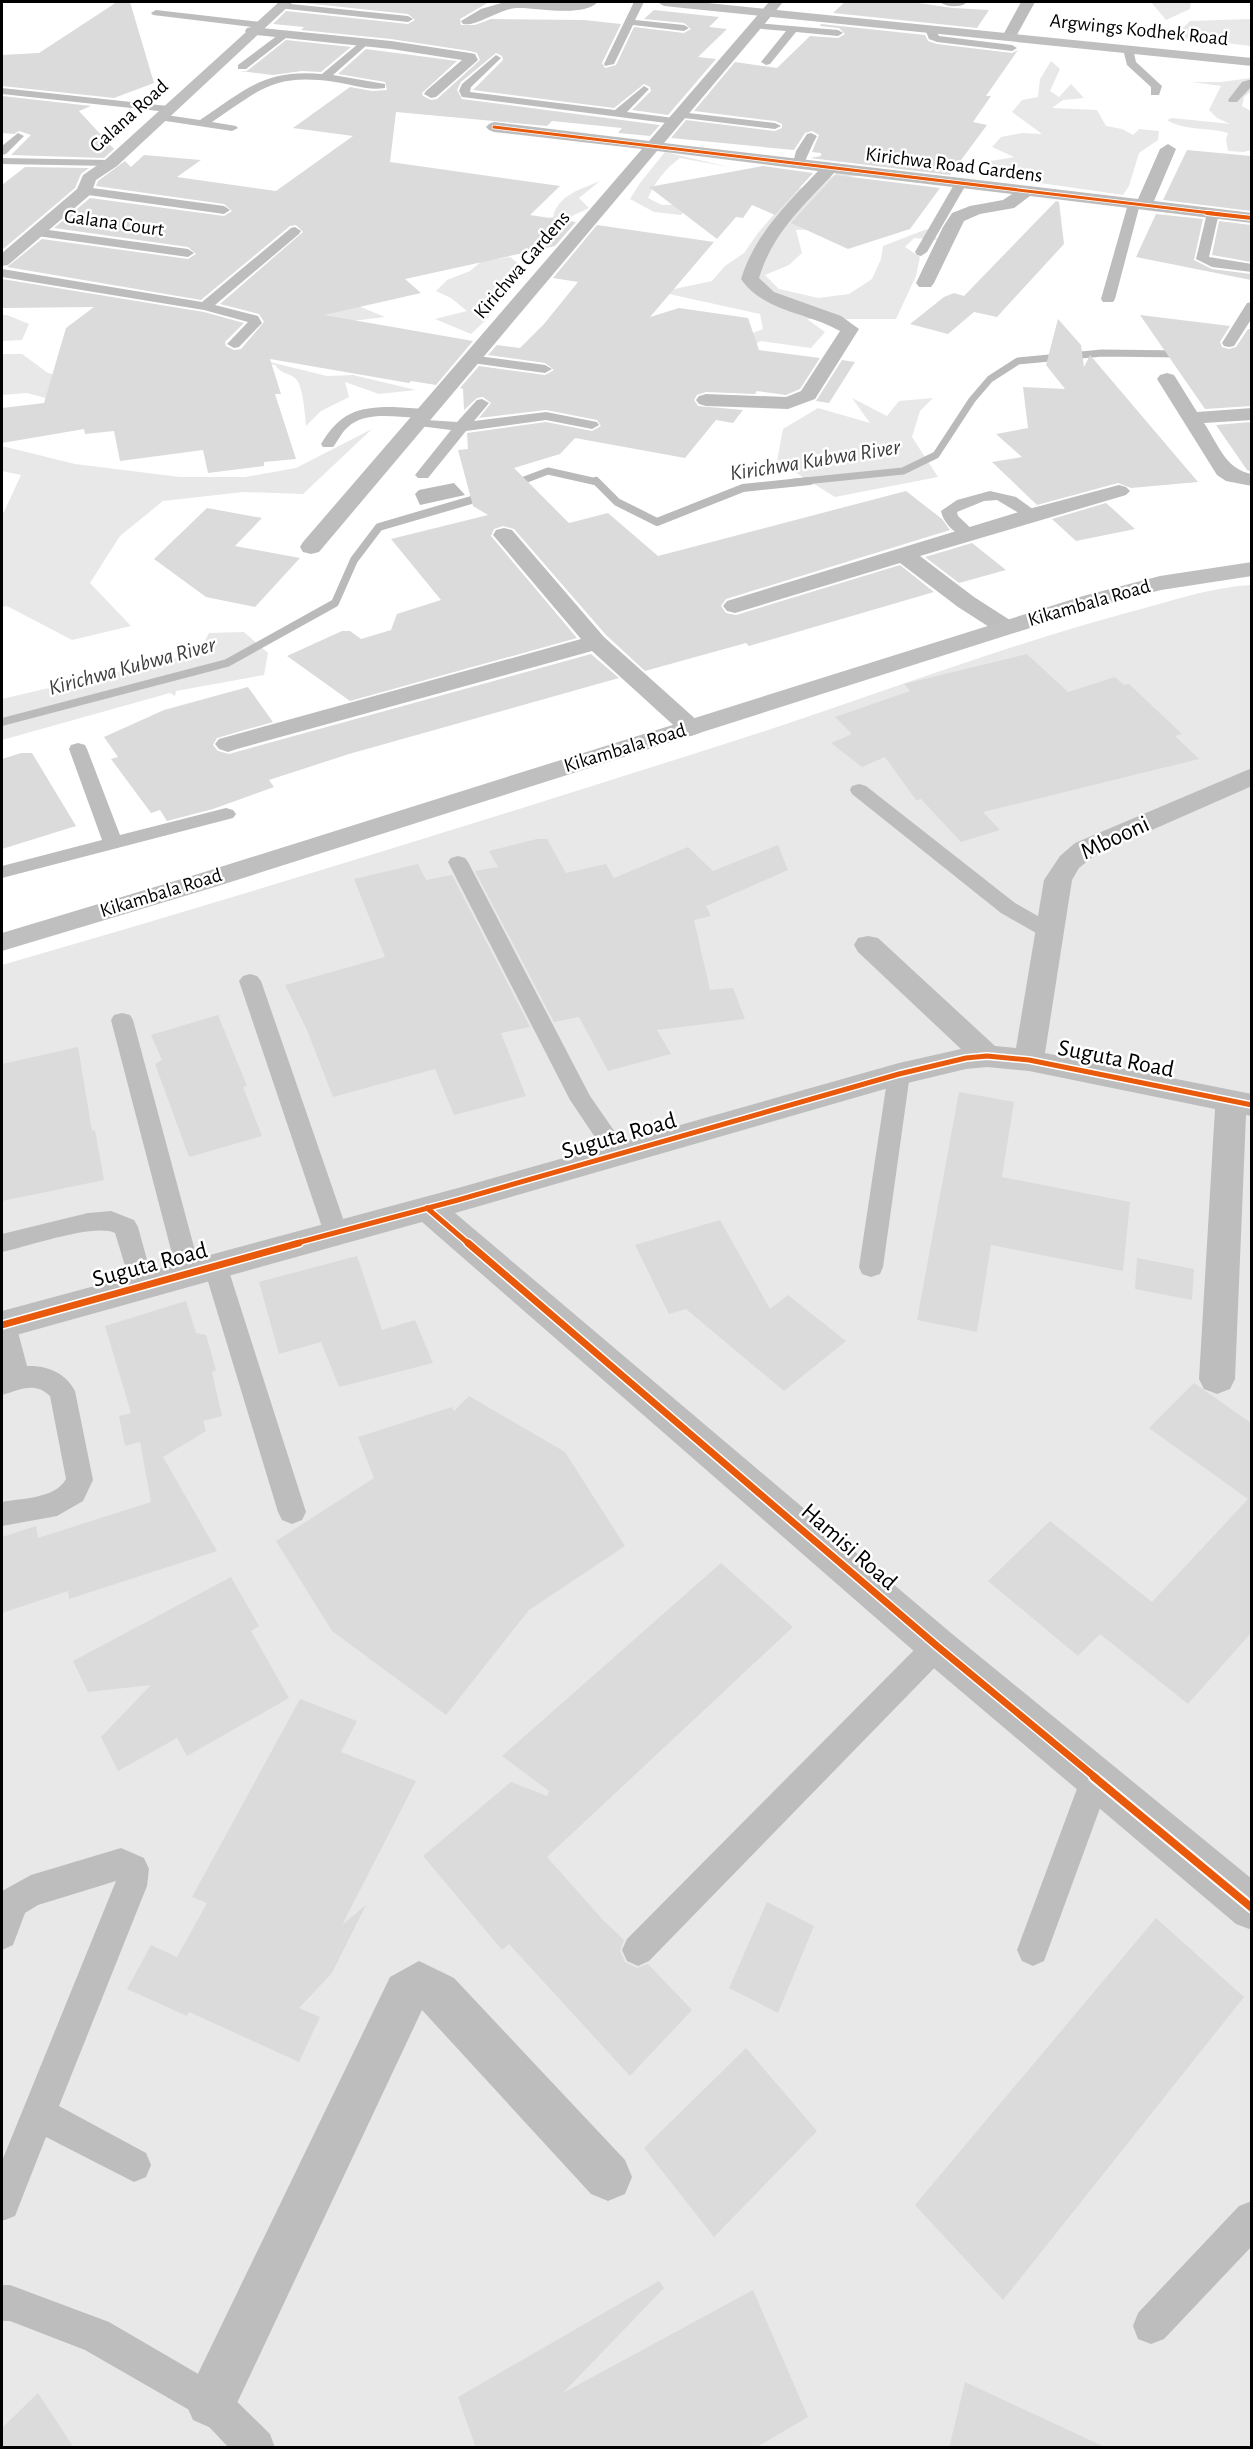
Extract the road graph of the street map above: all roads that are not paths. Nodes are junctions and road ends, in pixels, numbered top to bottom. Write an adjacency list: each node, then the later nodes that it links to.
1 (591, 2): 13 (street)
2 (639, 2): 14 (lane)
3 (664, 2): 10 (main road, Argwings Kodhek Road)
4 (945, 2): 6 (lane)
5 (1028, 2): 21 (street)
6 (961, 3)
7 (284, 4): 12 (lane); 15 (main road, Galana Road)
8 (207, 5): 11 (lane)
9 (156, 13): 11 (lane)
10 (766, 13): 17 (lane); 21 (main road, Argwings Kodhek Road); 42 (street, Kirichwa Gardens)
11 (207, 19): 15 (lane)
12 (408, 19)
13 (468, 21)
14 (628, 22): 16 (lane); 26 (lane)
15 (256, 28): 19 (street); 39 (main road, Galana Road)
16 (684, 28)
17 (793, 29): 18 (lane); 24 (lane)
18 (838, 33)
19 (286, 34): 20 (street); 27 (lane)
20 (364, 42): 28 (lane); 34 (street)
21 (1010, 42): 22 (main road, Argwings Kodhek Road)
22 (1128, 49): 25 (main road, Argwings Kodhek Road); 33 (lane)
23 (496, 58): 41 (lane)
24 (766, 62)
25 (1251, 62)
26 (609, 64)
27 (242, 67)
28 (324, 77): 30 (lane); 43 (lane)
29 (1251, 82): 36 (lane)
30 (381, 86)
31 (644, 89): 41 (lane)
32 (2, 91): 35 (lane)
33 (1155, 93)
34 (431, 94)
35 (57, 97): 37 (lane); 38 (lane)
36 (1233, 100)
37 (132, 105): 39 (lane); 40 (lane)
38 (41, 108)
39 (163, 113): 43 (lane); 53 (main road, Galana Road)
40 (109, 114)
41 (618, 114): 42 (lane)
42 (677, 118): 44 (lane); 49 (street, Kirichwa Gardens)
43 (201, 124): 46 (lane)
44 (775, 126)
45 (494, 127): 49 (street, Kirichwa Road Gardens)
46 (232, 128)
47 (18, 136): 51 (lane)
48 (811, 136): 54 (lane)
49 (653, 147): 54 (street, Kirichwa Road Gardens); 78 (street, Kirichwa Gardens)
50 (1168, 149): 61 (street)
51 (2, 152)
52 (2, 160): 53 (lane)
53 (111, 163): 58 (main road, Galana Road)
54 (799, 163): 55 (street, Kirichwa Road Gardens)
55 (830, 167): 59 (street, Kirichwa Road Gardens); 81 (street)
56 (2, 170): 57 (lane)
57 (52, 175)
58 (85, 182): 62 (lane); 66 (main road, Galana Road)
59 (961, 183): 60 (street, Kirichwa Road Gardens); 67 (lane)
60 (1028, 190): 61 (street, Kirichwa Road Gardens); 72 (street)
61 (1139, 204): 63 (street, Kirichwa Road Gardens); 73 (lane)
62 (225, 210)
63 (1213, 213): 64 (street, Kirichwa Road Gardens); 70 (lane)
64 (1251, 218)
65 (295, 231): 74 (lane)
66 (34, 232): 68 (lane, Galana Court); 69 (main road, Galana Road)
67 (921, 252)
68 (188, 253)
69 (2, 261)
70 (1251, 268)
71 (2, 273): 74 (lane)
72 (925, 283)
73 (1108, 298)
74 (205, 306): 77 (lane)
75 (1251, 306): 76 (lane)
76 (1229, 343)
77 (234, 344)
78 (470, 359): 79 (lane); 84 (street, Kirichwa Gardens)
79 (545, 369)
80 (1167, 379): 85 (street)
81 (706, 400)
82 (482, 403): 87 (lane)
83 (1251, 414): 85 (street)
84 (420, 418): 87 (lane); 88 (lane); 95 (street, Kirichwa Gardens)
85 (1193, 418): 90 (street)
86 (592, 425): 87 (lane)
87 (461, 427): 89 (lane)
88 (328, 444)
89 (423, 475)
90 (1251, 480)
91 (1119, 491): 92 (street)
92 (1033, 515): 93 (street); 93 (lane)
93 (969, 534): 96 (street)
94 (504, 535): 100 (street)
95 (311, 547)
96 (903, 554): 98 (street); 99 (street)
97 (1251, 568): 99 (main road, Kikambala Road)
98 (735, 606)
99 (1005, 627): 101 (main road, Kikambala Road)
100 (596, 642): 101 (street); 102 (street)
101 (691, 728): 111 (main road, Kikambala Road)
102 (228, 744)
103 (78, 749): 107 (lane)
104 (1251, 776): 110 (street, Mbooni)
105 (859, 790): 110 (lane)
106 (226, 814): 107 (lane)
107 (113, 844): 109 (lane)
108 (458, 862): 119 (lane)
109 (2, 872)
110 (1050, 932): 116 (street, Mbooni)
111 (2, 942)
112 (868, 945): 115 (street)
113 (249, 981): 121 (lane)
114 (122, 1020): 124 (lane)
115 (987, 1056): 116 (street, Suguta Road); 117 (street, Suguta Road)
116 (1029, 1060): 118 (street, Suguta Road)
117 (899, 1074): 119 (street, Suguta Road); 123 (lane)
118 (1241, 1103): 127 (street)
119 (620, 1155): 120 (street, Suguta Road)
120 (427, 1208): 121 (street, Suguta Road); 131 (street, Hamisi Road)
121 (336, 1233): 124 (street, Suguta Road)
122 (2, 1243): 125 (lane)
123 (871, 1268)
124 (202, 1269): 125 (street, Suguta Road); 129 (lane)
125 (142, 1285): 126 (street, Suguta Road)
126 (3, 1325): 128 (lane)
127 (1217, 1379)
128 (9, 1380): 130 (lane)
129 (292, 1512)
130 (2, 1514)
131 (937, 1646): 132 (street, Hamisi Road); 135 (lane)
132 (1095, 1778): 133 (street, Hamisi Road); 136 (lane)
133 (1251, 1908)
134 (2, 1934): 137 (lane)
135 (638, 1950)
136 (1033, 1950)
137 (39, 2115): 138 (lane); 140 (lane)
138 (134, 2165)
139 (608, 2177): 144 (street)
140 (2, 2204)
141 (1251, 2219): 143 (lane)
142 (2, 2303): 144 (lane)
143 (1150, 2326)
144 (211, 2402): 145 (lane)
145 (256, 2448)

